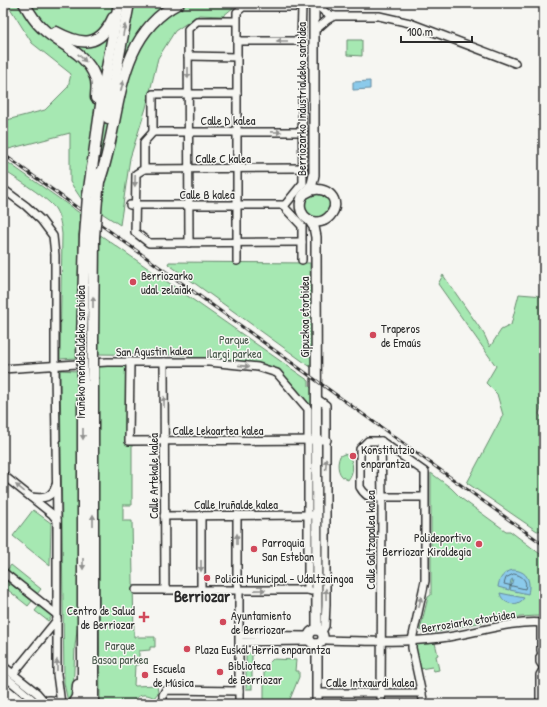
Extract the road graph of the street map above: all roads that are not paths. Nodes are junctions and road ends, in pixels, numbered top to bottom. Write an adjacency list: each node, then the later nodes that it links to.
1 (24, 3): 21 (highway, one-way to 21)
2 (30, 3): 3 (highway)
3 (119, 3): 21 (highway, Iruñeko mendebaldeko sarbidea)
4 (129, 3): 26 (highway, Iruñeko mendebaldeko sarbidea, one-way to 4)
5 (179, 3): 26 (highway, one-way to 5)
6 (316, 4): 7 (street); 9 (main road, Berriozarko Industrialdeko sarbidea); 29 (main road, Berriozarko Industrialdeko sarbidea)
7 (334, 16): 9 (street); 13 (street)
8 (236, 21): 10 (street); 10 (street, one-way to 10); 11 (street)
9 (318, 28): 28 (main road, Berriozarko Industrialdeko sarbidea)
10 (237, 41): 12 (street)
11 (188, 56): 12 (street); 14 (street, one-way to 14)
12 (237, 57): 15 (street)
13 (515, 63)
14 (188, 94): 15 (street); 17 (street); 19 (street)
15 (237, 94): 18 (street)
16 (302, 100): 20 (street)
17 (188, 131): 18 (street, Calle D kalea); 19 (street, Calle D kalea); 24 (street)
18 (237, 131): 20 (street, Calle D kalea, one-way to 20); 25 (street)
19 (153, 132): 23 (street)
20 (303, 132): 22 (street)
21 (92, 164): 30 (highway, Iruñeko mendebaldeko sarbidea)
22 (303, 168): 25 (street, Calle C kalea); 34 (street)
23 (144, 169): 24 (street, Calle C kalea); 31 (street, one-way to 31)
24 (188, 169): 25 (street, Calle C kalea); 32 (street)
25 (237, 169): 33 (street)
26 (100, 179): 30 (highway, Iruñeko mendebaldeko sarbidea)
27 (3, 189): 46 (street)
28 (325, 190): 29 (main road); 37 (main road)
29 (304, 196): 34 (street); 35 (main road)
30 (92, 198): 48 (highway, Iruñeko mendebaldeko sarbidea, bridge)
31 (132, 205): 32 (street, Calle B kalea); 41 (street)
32 (188, 205): 33 (street, Calle B kalea); 41 (street)
33 (237, 205): 34 (street, Calle B kalea); 39 (street)
34 (287, 205): 35 (street); 40 (street)
35 (301, 210): 36 (main road)
36 (310, 220): 37 (main road); 38 (main road, Gipuzkoa etorbidea)
37 (324, 221): 38 (main road, Gipuzkoa etorbidea)
38 (316, 237): 49 (main road, Gipuzkoa etorbidea)
39 (237, 242): 40 (street); 41 (street); 43 (street)
40 (302, 242): 42 (street)
41 (188, 243)
42 (302, 260)
43 (237, 261)
44 (130, 362): 45 (street, San Agustin kalea); 46 (street, San Agustin kalea); 53 (street, Calle Lekoartea kalea)
45 (164, 362): 50 (street, San Agustin kalea, one-way to 50); 53 (street, Calle Artekale kalea, one-way to 45)
46 (55, 366): 47 (street, San Agustin kalea); 56 (street)
47 (3, 369)
48 (88, 380): 66 (highway, Iruñeko mendebaldeko sarbidea, one-way to 48); 74 (highway, Iruñeko mendebaldeko sarbidea, one-way to 74)
49 (316, 398): 51 (main road, Gipuzkoa etorbidea); 52 (street, Gipuzkoa etorbidea)
50 (308, 409): 51 (street, Gipuzkoa etorbidea)
51 (312, 440): 52 (street); 53 (street, Calle Lekoartea kalea); 62 (main road, Gipuzkoa etorbidea)
52 (327, 440): 62 (street, Gipuzkoa etorbidea, one-way to 52)
53 (164, 441): 63 (street, Calle Artekale kalea)
54 (381, 441): 58 (street, Calle Galtzapalea kalea); 58 (street); 59 (street)
55 (3, 475): 57 (street, one-way to 55)
56 (57, 483): 57 (street); 64 (street)
57 (31, 497): 64 (street)
58 (382, 497): 59 (street); 79 (street, Calle Galtzapalea kalea)
59 (425, 497): 80 (street, one-way to 59)
60 (201, 515): 61 (street, Calle Iruñalde kalea); 63 (street, Calle Iruñalde kalea); 70 (street, one-way to 70)
61 (237, 515): 62 (street, Calle Iruñalde kalea); 71 (street, one-way to 61)
62 (317, 515): 67 (main road, Gipuzkoa etorbidea); 72 (street, Gipuzkoa etorbidea)
63 (164, 516): 69 (street, Calle Artekale kalea)
64 (57, 520): 75 (street)
65 (3, 572): 75 (street)
66 (93, 573): 95 (highway, Iruñeko mendebaldeko sarbidea); 96 (highway)
67 (321, 577): 73 (main road, Gipuzkoa etorbidea); 77 (street, Gipuzkoa etorbidea, one-way to 67)
68 (136, 590): 69 (street)
69 (165, 590): 70 (street)
70 (201, 590): 71 (street)
71 (239, 590): 72 (street, one-way to 72); 78 (street)
72 (308, 590): 73 (street)
73 (317, 598): 77 (main road, Gipuzkoa etorbidea)
74 (83, 615): 93 (highway); 94 (highway, Iruñeko mendebaldeko sarbidea)
75 (56, 617): 84 (street); 92 (street, one-way to 75)
76 (543, 623): 80 (street, Berroziarko etorbidea); 81 (street)
77 (317, 637): 78 (street, Berroziarko etorbidea); 79 (street, Berroziarko etorbidea); 87 (main road, Gipuzkoa etorbidea)
78 (240, 639): 86 (street)
79 (380, 640): 80 (street, Berroziarko etorbidea); 88 (street, Calle Galtzapalea kalea)
80 (412, 640): 89 (street)
81 (543, 654): 83 (street)
82 (3, 666): 84 (street)
83 (544, 668): 102 (street)
84 (13, 674): 90 (street)
85 (3, 675): 91 (street)
86 (239, 691): 97 (street); 98 (street)
87 (317, 693): 88 (street, Calle Intxaurdi kalea); 99 (main road, Gipuzkoa etorbidea)
88 (381, 693): 89 (street, Calle Intxaurdi kalea); 100 (street, Calle Galtzapalea kalea)
89 (422, 693): 101 (street)
90 (41, 702): 92 (street)
91 (34, 704)
92 (60, 704)
93 (72, 704)
94 (82, 704)
95 (93, 704)
96 (97, 704)
97 (163, 704)
98 (239, 704)
99 (317, 704)
100 (381, 704)
101 (424, 704)
102 (540, 704)

